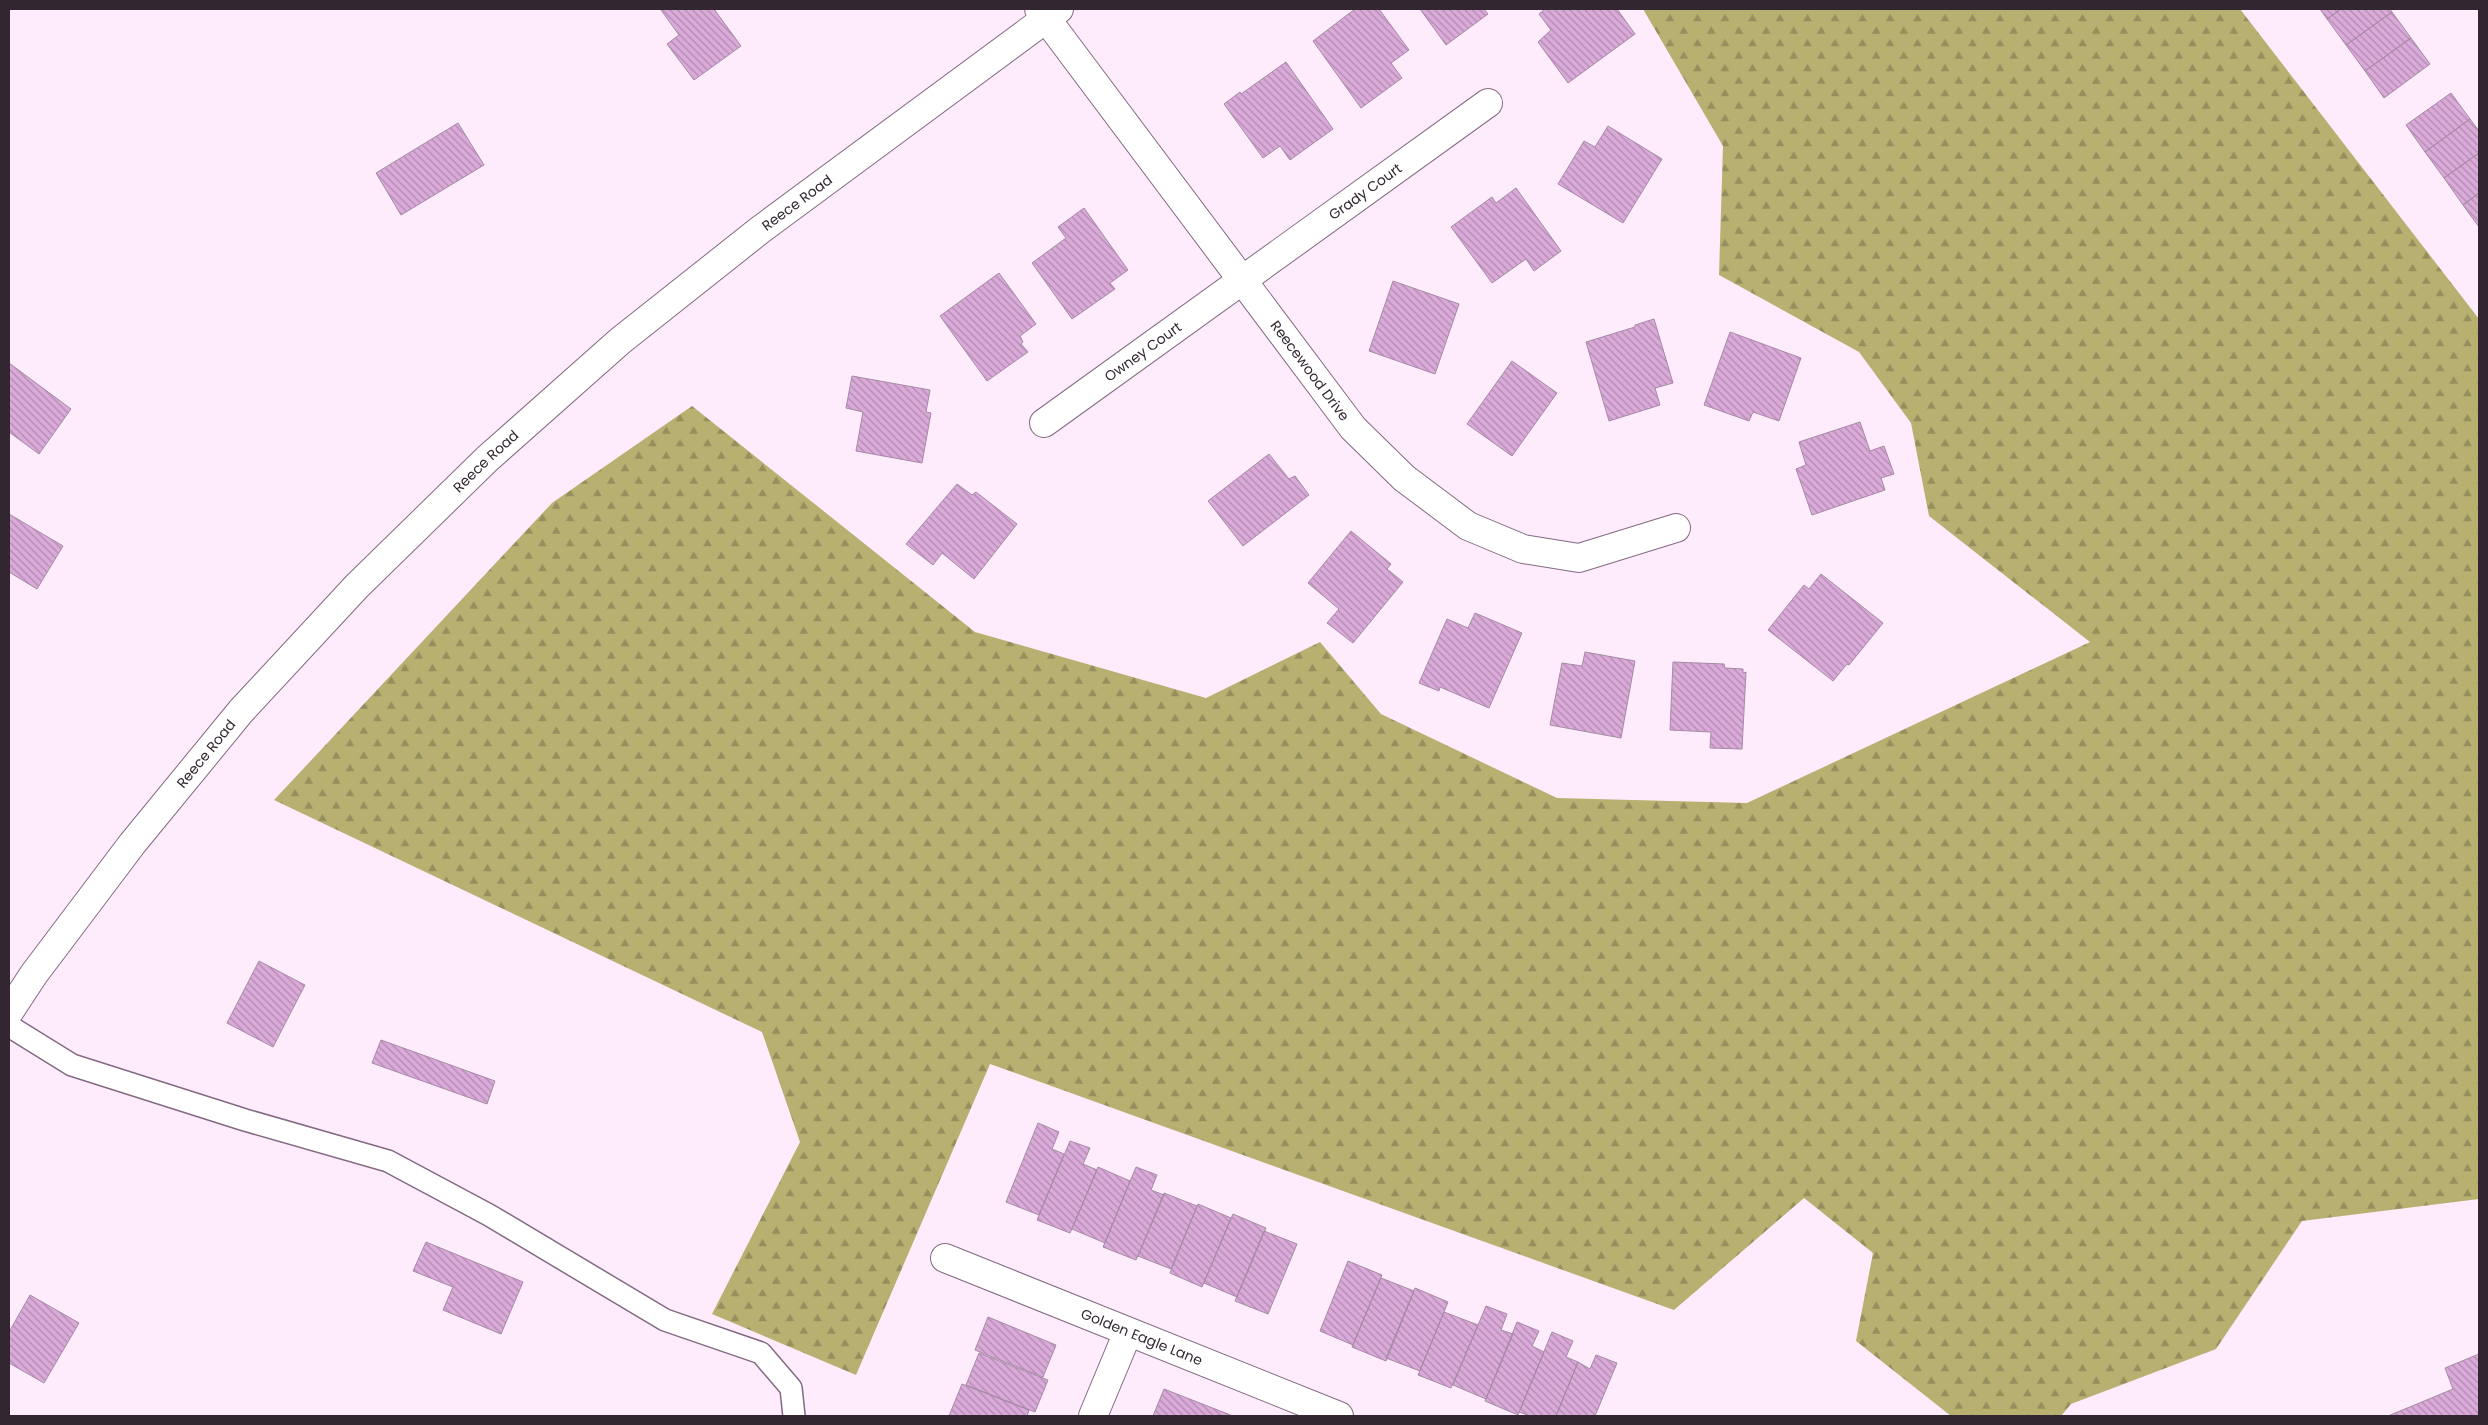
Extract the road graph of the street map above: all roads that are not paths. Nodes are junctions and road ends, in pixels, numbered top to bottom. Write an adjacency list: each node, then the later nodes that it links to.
1 (1048, 12): 3 (street, Reecewood Drive); 6 (street, Reece Road)
2 (1488, 103): 3 (street, Grady Court)
3 (1242, 280): 4 (street, Owney Court); 5 (street, Reecewood Drive)
4 (1044, 423)
5 (1676, 528)
6 (9, 1012)
7 (9, 1026): 10 (lane)
8 (945, 1258): 9 (street, Golden Eagle Lane)
9 (1128, 1332): 11 (street); 12 (street, Golden Eagle Lane)
10 (794, 1416)
11 (1093, 1416)
12 (1338, 1416)

